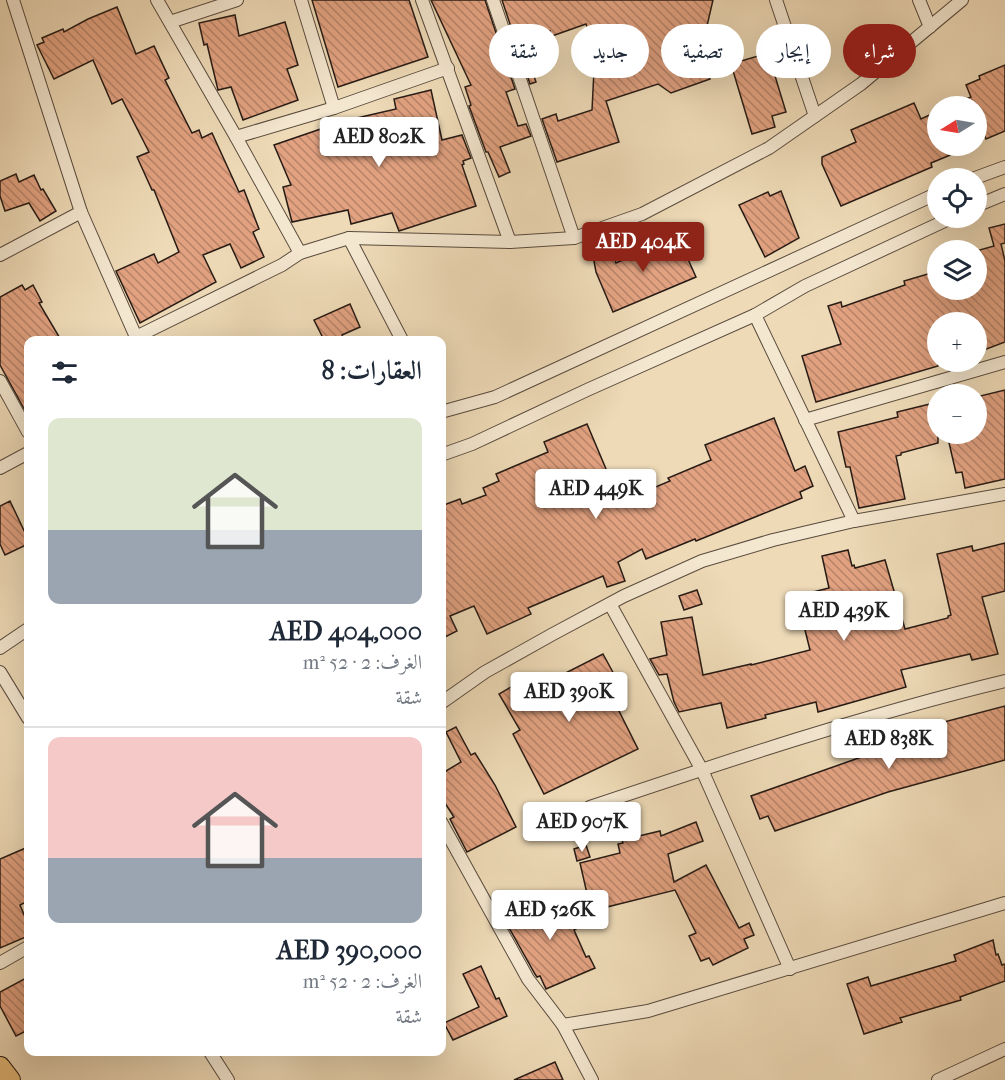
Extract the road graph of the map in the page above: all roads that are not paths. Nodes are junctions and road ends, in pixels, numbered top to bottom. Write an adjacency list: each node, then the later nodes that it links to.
1 (13, 0): 21 (street)
2 (157, 0): 10 (street)
3 (237, 0): 10 (street)
4 (301, 0): 13 (street)
5 (422, 0): 12 (street)
6 (493, 0): 24 (street)
7 (776, 0): 14 (street)
8 (919, 0): 11 (street)
9 (962, 0): 11 (street)
10 (170, 22): 15 (street)
11 (930, 27): 14 (street)
12 (448, 68): 13 (street); 25 (street)
13 (334, 108): 15 (street)
14 (815, 116): 24 (street)
15 (236, 137): 26 (street)
16 (1005, 167): 17 (street)
17 (987, 174)
18 (1005, 194): 20 (street)
19 (927, 198): 34 (street)
20 (987, 201)
21 (81, 212): 27 (street); 29 (street)
22 (930, 228): 28 (street)
23 (349, 238): 25 (street); 26 (street); 31 (street)
24 (574, 238): 25 (street)
25 (510, 242)
26 (300, 253): 30 (street)
27 (0, 255)
28 (755, 315): 35 (street); 37 (street)
29 (136, 336)
30 (143, 336)
31 (400, 336)
32 (1005, 362): 35 (street)
33 (0, 381): 36 (street)
34 (446, 411)
35 (805, 420): 41 (street)
36 (24, 425)
37 (446, 453)
38 (24, 455): 39 (street)
39 (0, 468)
40 (1005, 494): 41 (street)
41 (854, 521): 42 (street)
42 (610, 604): 47 (street); 49 (street)
43 (24, 632): 44 (street)
44 (0, 648)
45 (0, 672): 48 (street)
46 (1005, 681): 49 (street)
47 (446, 699)
48 (24, 711)
49 (702, 770): 50 (street); 55 (street)
50 (590, 807)
51 (446, 831): 56 (street)
52 (1005, 903): 55 (street)
53 (24, 949): 54 (street)
54 (0, 963)
55 (790, 969): 56 (street)
56 (563, 1025): 62 (street)
57 (1005, 1049): 63 (street)
58 (213, 1056): 61 (street)
59 (0, 1067): 60 (main road)
60 (10, 1080)
61 (228, 1080)
62 (592, 1080)
63 (938, 1080)

